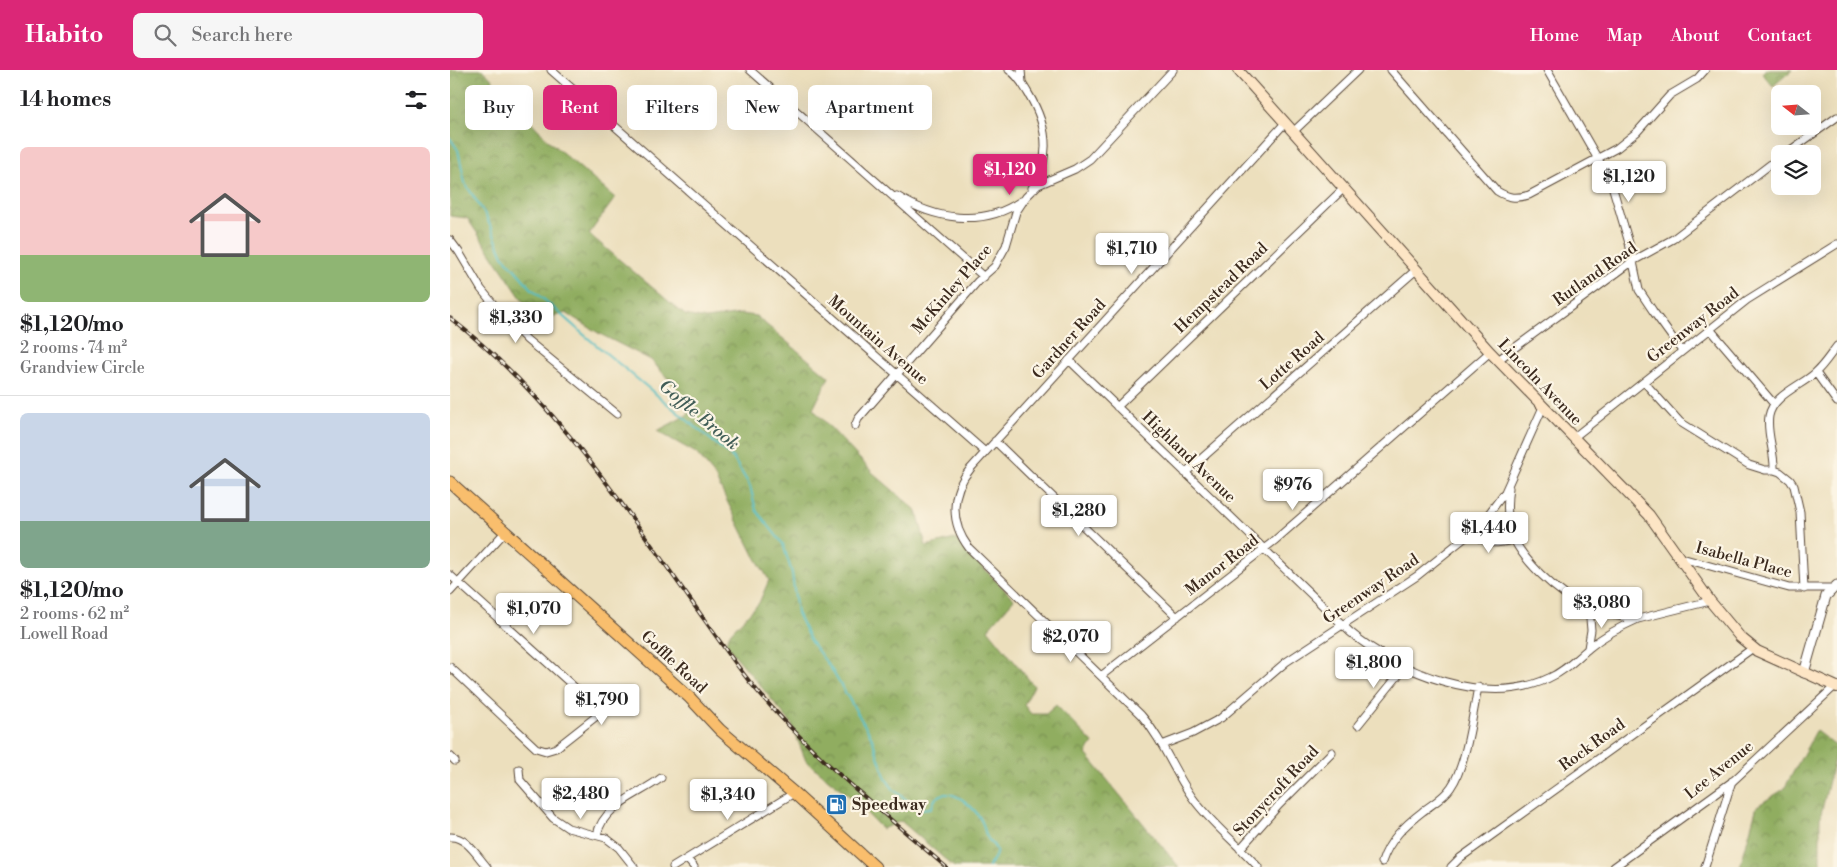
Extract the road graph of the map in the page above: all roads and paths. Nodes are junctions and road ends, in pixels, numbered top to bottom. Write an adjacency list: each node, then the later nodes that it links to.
1 (551, 70): 33 (street, Mountain Avenue)
2 (750, 70): 18 (street)
3 (1008, 70): 11 (street)
4 (1020, 70): 11 (street)
5 (1173, 70): 20 (street, McKinley Place)
6 (1238, 70): 13 (main road, Lincoln Avenue)
7 (1358, 70): 14 (street)
8 (1391, 70): 16 (street)
9 (1548, 70): 16 (street)
10 (1705, 70): 16 (street)
11 (1022, 83): 20 (street)
12 (1837, 117): 15 (street)
13 (1285, 123): 14 (main road, Lincoln Avenue); 30 (street, Gardner Road)
14 (1293, 132): 19 (main road, Lincoln Avenue)
15 (1798, 145)
16 (1599, 158): 23 (street)
17 (1771, 165): 23 (street, Rutland Road)
18 (879, 185): 20 (street); 25 (street)
19 (1343, 189): 24 (main road, Lincoln Avenue); 37 (street, Hempstead Road)
20 (1026, 197): 25 (street, McKinley Place)
21 (450, 240): 39 (street)
22 (1837, 244): 26 (street, Greenway Road)
23 (1633, 261): 29 (street); 31 (street, Rutland Road)
24 (1416, 270): 28 (main road, Lincoln Avenue); 45 (street, Lotte Road)
25 (984, 276): 33 (street, McKinley Place)
26 (1710, 329): 29 (street, Greenway Road); 36 (street)
27 (1837, 346): 32 (street)
28 (1490, 352): 31 (main road, Lincoln Avenue); 51 (street, Manor Road)
29 (1682, 352): 34 (street, Greenway Road)
30 (1069, 360): 37 (street, Highland Avenue); 42 (street, Gardner Road)
31 (1498, 360): 38 (main road, Lincoln Avenue)
32 (1816, 373): 35 (street); 36 (street)
33 (896, 374): 40 (street, McKinley Place); 43 (street, Mountain Avenue)
34 (1644, 382): 41 (street, Greenway Road); 44 (street)
35 (1837, 402)
36 (1774, 404): 44 (street)
37 (1117, 407): 45 (street, Highland Avenue)
38 (1543, 408): 41 (main road, Lincoln Avenue); 46 (street, Greenway Road)
39 (618, 414)
40 (855, 426)
41 (1573, 438): 52 (main road, Lincoln Avenue)
42 (995, 441): 43 (street); 60 (street)
43 (985, 452): 68 (street)
44 (1774, 470): 56 (street)
45 (1185, 473): 51 (street, Highland Avenue)
46 (1512, 477): 49 (street, Greenway Road); 50 (street)
47 (450, 482): 48 (main road, Goffle Road)
48 (505, 532): 54 (street); 79 (main road, Goffle Road)
49 (1472, 532): 50 (street); 62 (street, Greenway Road)
50 (1514, 540): 59 (street)
51 (1264, 549): 60 (street, Manor Road); 62 (street, Highland Avenue)
52 (1678, 557): 56 (street, Isabella Place); 58 (main road, Lincoln Avenue)
53 (450, 575): 54 (street)
54 (458, 582): 57 (street); 72 (street)
55 (1835, 587): 56 (street, Isabella Place); 67 (street)
56 (1804, 589)
57 (450, 592)
58 (1710, 601): 61 (street, Highland Avenue); 64 (main road, Lincoln Avenue)
59 (1589, 608): 61 (street); 63 (street)
60 (1177, 617): 68 (street, Manor Road)
61 (1638, 619): 63 (street, Highland Avenue)
62 (1343, 625): 66 (street, Highland Avenue); 74 (street, Greenway Road)
63 (1588, 648): 69 (street, Highland Avenue)
64 (1753, 648): 67 (main road, Lincoln Avenue); 91 (street, Rock Road)
65 (450, 667): 72 (street)
66 (1405, 667): 69 (street, Highland Avenue); 73 (street)
67 (1804, 673): 70 (main road, Lincoln Avenue)
68 (1101, 676): 74 (street)
69 (1478, 687): 84 (street)
70 (1836, 687): 78 (street, Lee Avenue)
71 (631, 688): 72 (street)
72 (602, 712)
73 (1358, 726)
74 (1162, 745): 82 (street)
75 (1332, 752): 82 (street, Stonycroft Road)
76 (519, 769): 80 (street)
77 (661, 778): 80 (street)
78 (1733, 780): 92 (street, Lee Avenue); 93 (street)
79 (794, 793): 83 (street); 89 (main road, Goffle Road)
80 (597, 835): 86 (street)
81 (450, 837): 85 (street)
82 (1240, 850): 90 (street)
83 (687, 859): 87 (street); 88 (street)
84 (1382, 862)
85 (487, 867)
86 (634, 867)
87 (673, 867)
88 (694, 867)
89 (875, 867)
90 (1258, 867)
91 (1451, 867)
92 (1614, 867)
93 (1705, 867)

